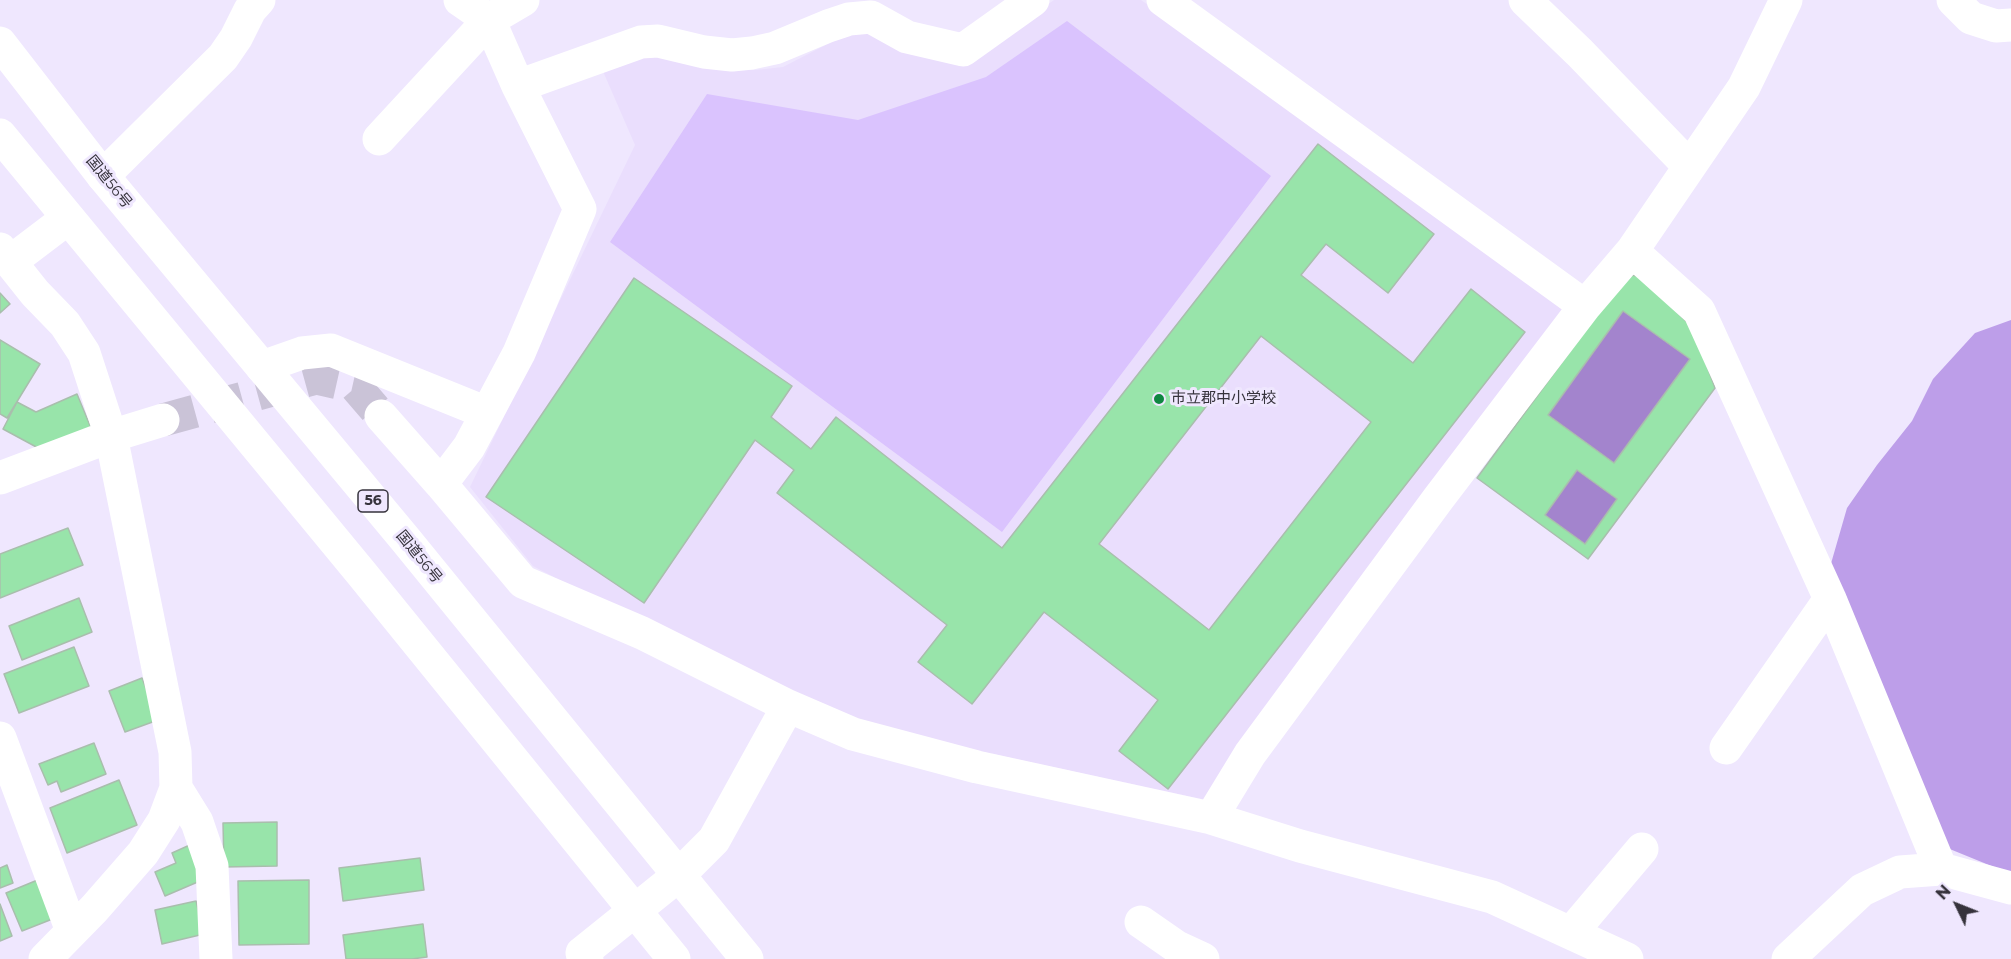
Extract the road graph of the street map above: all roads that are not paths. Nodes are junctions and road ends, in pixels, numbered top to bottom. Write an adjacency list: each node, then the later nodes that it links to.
1 (259, 0): 17 (main road)
2 (460, 0): 10 (main road)
3 (523, 0): 10 (main road)
4 (1033, 0): 9 (main road)
5 (1163, 0): 21 (main road)
6 (1525, 0): 16 (main road)
7 (1786, 0): 16 (main road)
8 (1953, 0): 11 (main road)
9 (870, 8): 13 (main road)
10 (489, 20): 13 (main road); 15 (main road)
11 (2011, 25)
12 (0, 43): 17 (main road, 国道56号 / 56)
13 (518, 86): 23 (main road)
14 (0, 135): 18 (main road)
15 (379, 140)
16 (1689, 166): 19 (main road)
17 (103, 176): 22 (main road, 国道56号 / 56)
18 (68, 219): 20 (main road); 39 (main road)
19 (1632, 250): 21 (main road); 29 (main road)
20 (5, 255): 26 (main road)
21 (1585, 306): 34 (main road)
22 (262, 367): 23 (main road); 37 (main road, 国道56号 / 56)
23 (487, 413): 28 (main road)
24 (381, 417): 28 (main road)
25 (163, 420): 26 (main road)
26 (111, 436): 27 (main road); 33 (main road)
27 (0, 478)
28 (441, 484): 30 (main road)
29 (1830, 599): 32 (main road); 36 (main road)
30 (788, 706): 34 (main road); 37 (main road)
31 (0, 738): 41 (main road)
32 (1726, 748)
33 (176, 788): 41 (main road); 46 (main road)
34 (1211, 818): 42 (main road)
35 (1642, 849): 42 (main road)
36 (1941, 869): 38 (main road); 50 (main road)
37 (679, 875): 39 (main road); 49 (main road, 国道56号 / 56)
38 (2011, 888)
39 (634, 910): 47 (main road); 48 (main road)
40 (1141, 922): 43 (main road)
41 (72, 931): 45 (main road)
42 (1571, 944): 44 (main road)
43 (1183, 955)
44 (1625, 958)
45 (45, 959)
46 (216, 959)
47 (587, 959)
48 (674, 959)
49 (747, 959)
50 (1788, 959)

